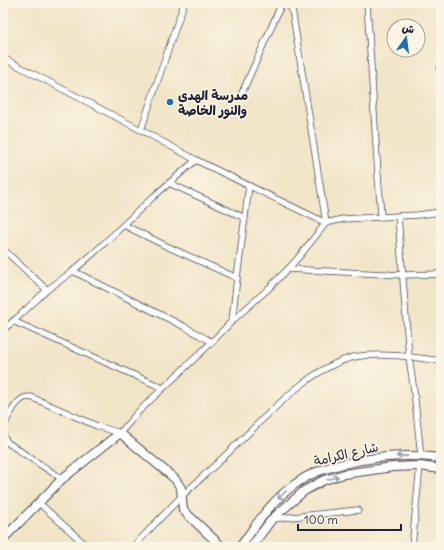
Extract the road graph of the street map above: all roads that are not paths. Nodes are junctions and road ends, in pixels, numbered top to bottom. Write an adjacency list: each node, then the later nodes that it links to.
1 (6, 3): 8 (street)
2 (184, 3): 13 (street)
3 (282, 3): 12 (street)
4 (286, 3): 7 (street)
5 (293, 3): 7 (street)
6 (367, 3): 18 (street)
7 (292, 10): 21 (street)
8 (3, 11)
9 (3, 58): 13 (street)
10 (441, 65): 11 (street)
11 (441, 74)
12 (242, 93)
13 (141, 130): 14 (street)
14 (196, 160): 15 (street); 16 (street)
15 (169, 183): 20 (street); 22 (street)
16 (249, 186): 20 (street); 21 (street)
17 (441, 212): 19 (street)
18 (381, 216): 19 (street); 21 (street)
19 (398, 216): 27 (street)
20 (245, 218): 28 (street)
21 (326, 223): 24 (street)
22 (124, 225): 25 (street); 28 (street)
23 (3, 249): 29 (street)
24 (288, 269): 27 (street); 31 (street)
25 (73, 271): 29 (street); 33 (street)
26 (441, 274): 27 (street)
27 (402, 275): 34 (street)
28 (236, 278): 31 (street)
29 (47, 290): 30 (street)
30 (13, 321): 32 (street); 36 (street)
31 (232, 321): 33 (street)
32 (3, 330)
33 (212, 342): 36 (street)
34 (409, 357): 35 (street); 39 (street); 44 (street)
35 (441, 361)
36 (163, 388): 38 (street)
37 (3, 431): 38 (street); 43 (street)
38 (120, 433): 43 (street); 44 (street)
39 (421, 456): 40 (street, شارع الكرامة); 53 (street, شارع الكرامة, one-way to 53)
40 (441, 458)
41 (420, 466): 42 (street, شارع الكرامة); 47 (street, شارع الكرامة, one-way to 41); 49 (street)
42 (441, 469)
43 (62, 479): 45 (street)
44 (182, 496): 51 (street); 52 (street)
45 (39, 503): 48 (street); 50 (street)
46 (358, 510): 47 (street)
47 (272, 519): 54 (street, شارع الكرامة)
48 (3, 539)
49 (412, 546): 55 (street)
50 (88, 547)
51 (132, 547)
52 (222, 547)
53 (240, 547)
54 (252, 547)
55 (401, 547)

